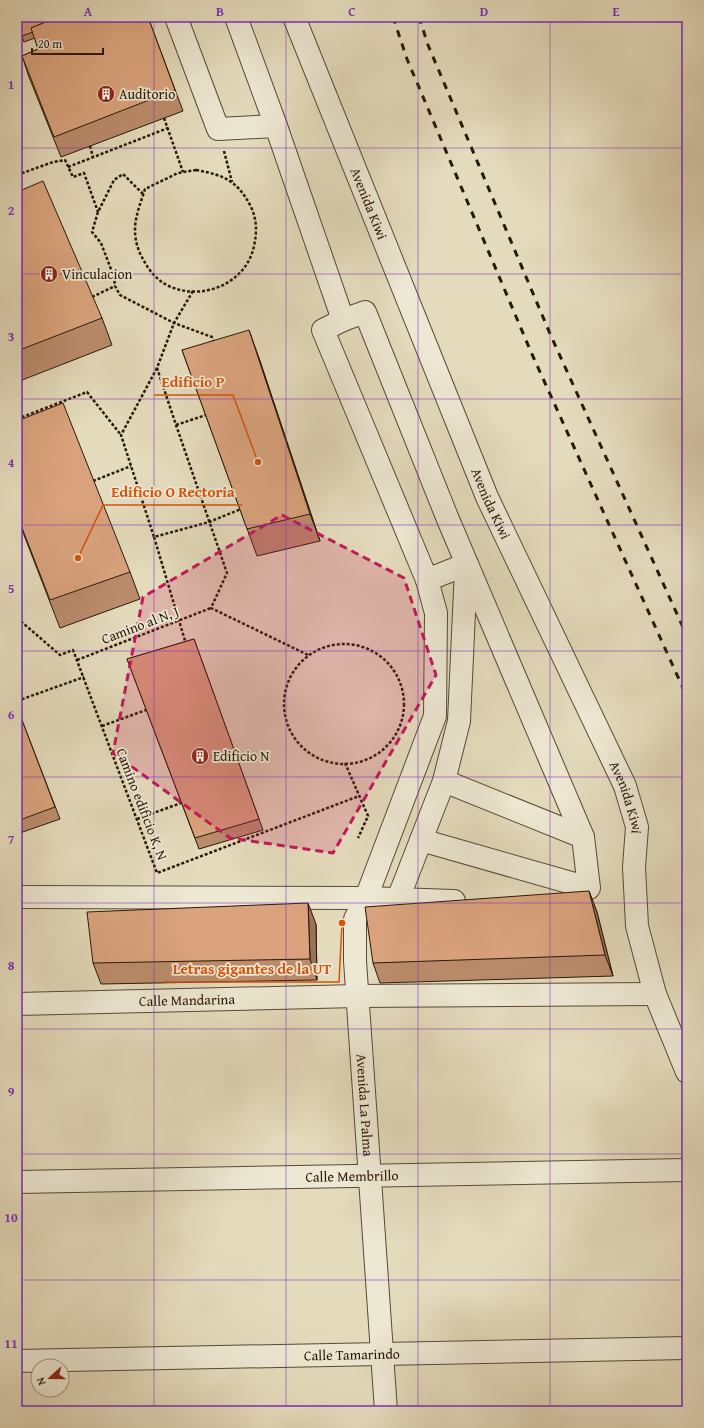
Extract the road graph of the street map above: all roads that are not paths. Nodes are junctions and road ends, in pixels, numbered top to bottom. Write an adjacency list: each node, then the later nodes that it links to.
1 (176, 17): 4 (street)
2 (236, 17): 4 (street)
3 (294, 17): 17 (street, Avenida Kiwi)
4 (276, 126): 5 (street)
5 (343, 320): 6 (street); 7 (street)
6 (467, 564): 7 (street); 9 (street); 11 (street)
7 (427, 580): 8 (street)
8 (434, 716): 9 (street); 14 (street)
9 (459, 721): 10 (street)
10 (444, 782): 11 (street); 12 (street)
11 (583, 838): 12 (street)
12 (421, 840): 15 (street)
13 (17, 897): 14 (street)
14 (366, 898): 15 (street); 18 (street, Avenida La Palma)
15 (398, 899): 16 (street)
16 (454, 901)
17 (656, 994): 18 (street); 20 (street, Avenida Kiwi)
18 (357, 996): 19 (street, Calle Mandarina); 22 (street, Avenida La Palma)
19 (17, 1004)
20 (687, 1072)
21 (687, 1170): 22 (street, Calle Membrillo)
22 (370, 1176): 23 (street, Calle Membrillo); 25 (street, Avenida La Palma)
23 (17, 1182)
24 (687, 1348): 25 (street, Calle Tamarindo)
25 (382, 1354): 26 (street, Calle Tamarindo); 27 (street, Avenida La Palma)
26 (17, 1361)
27 (386, 1411)

